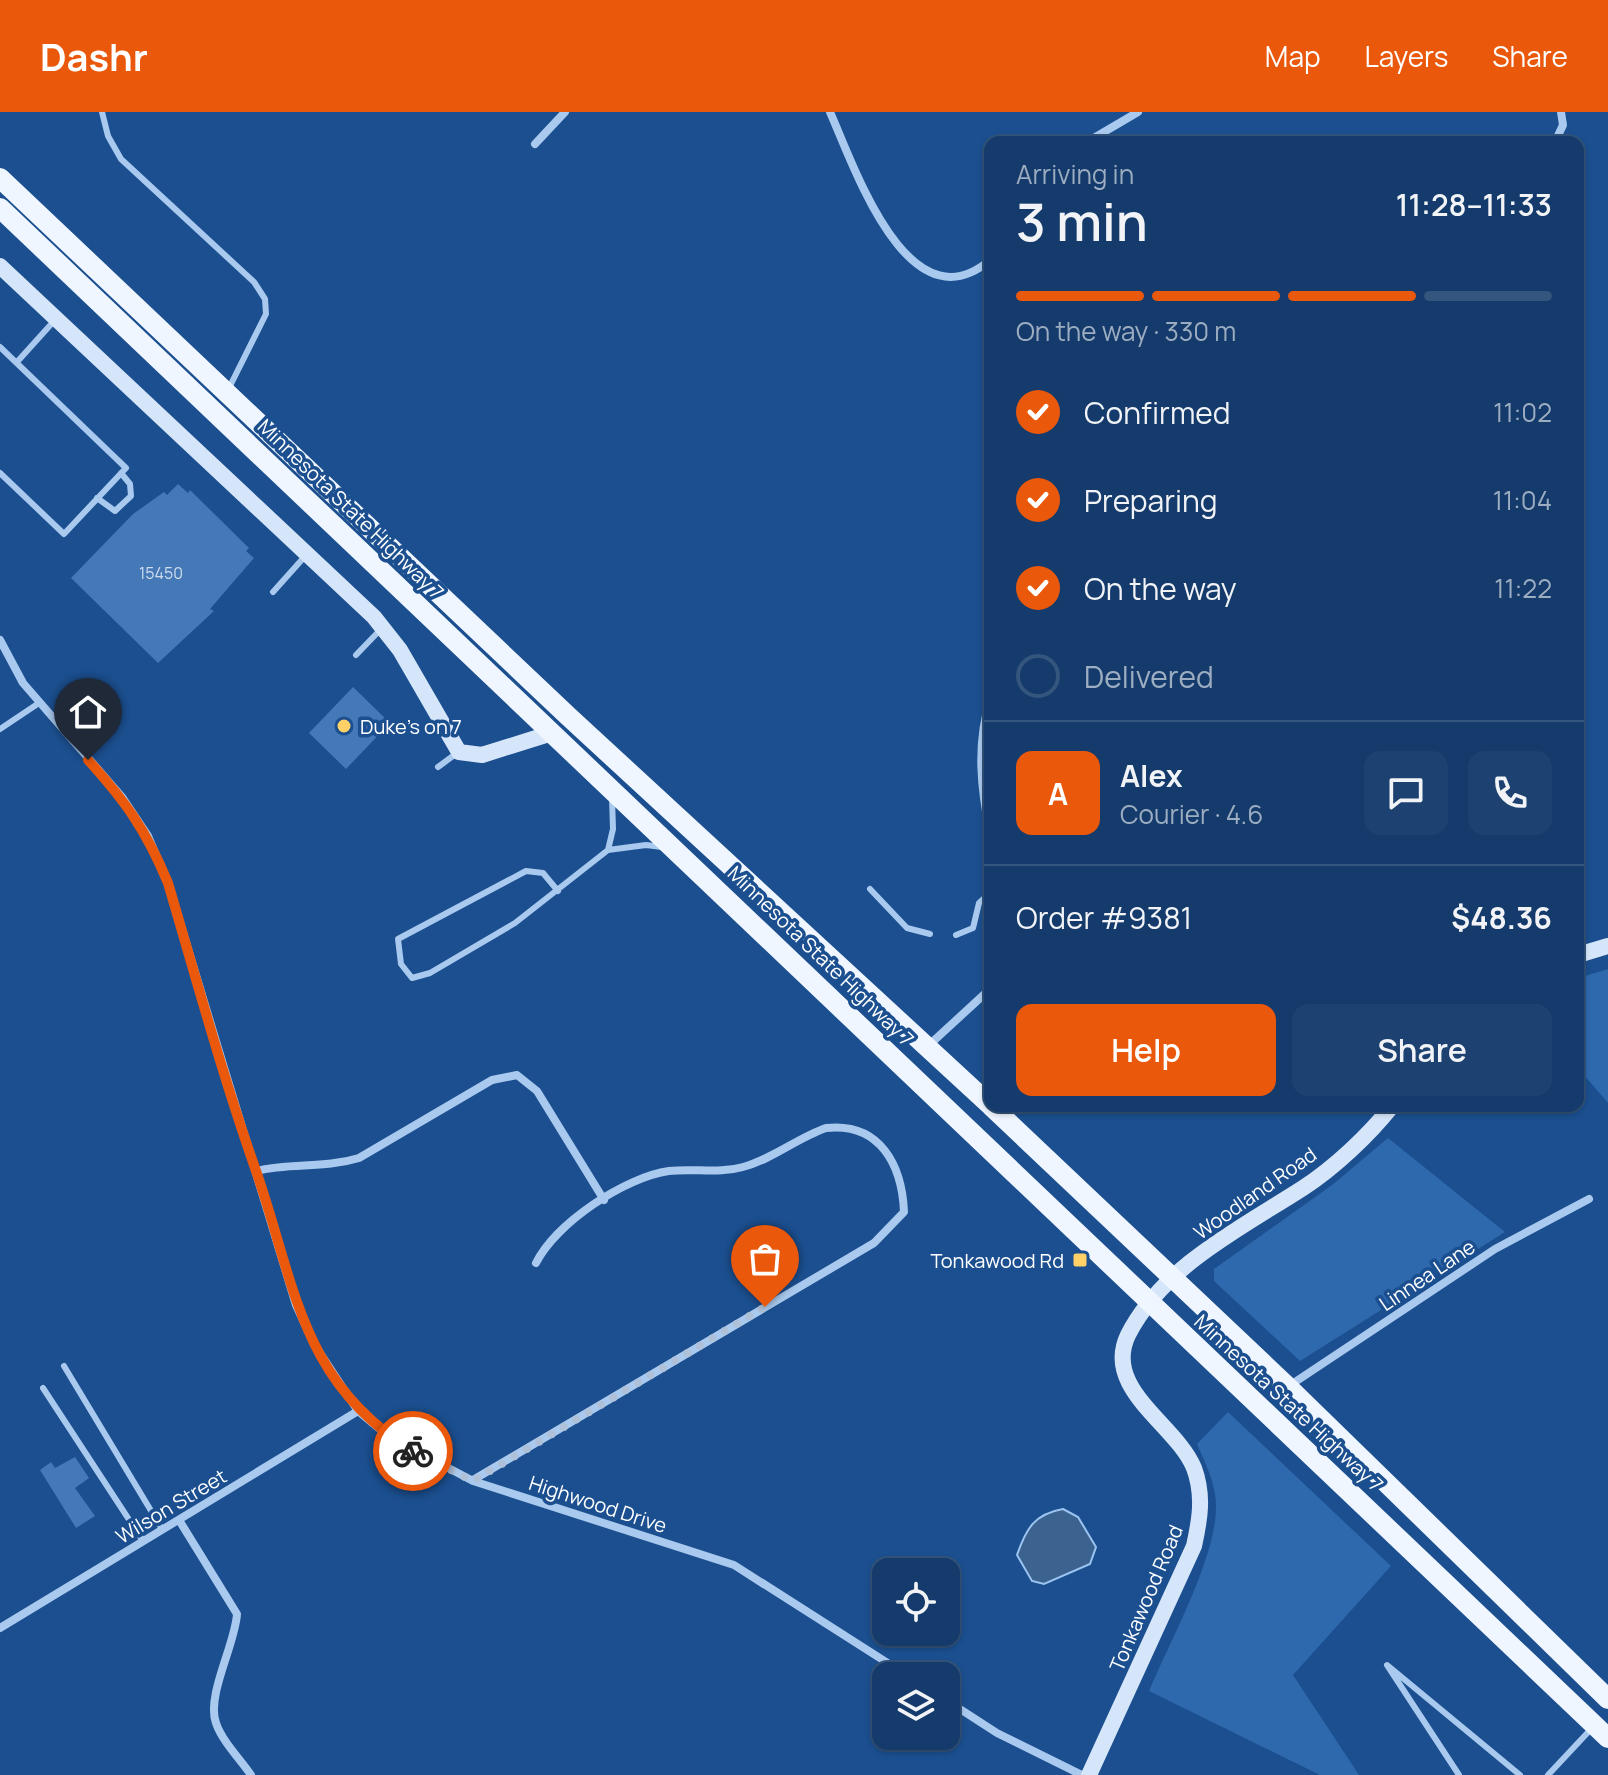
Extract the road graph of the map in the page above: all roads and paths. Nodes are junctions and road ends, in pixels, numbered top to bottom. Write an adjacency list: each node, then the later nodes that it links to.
1 (102, 112): 16 (lane)
2 (565, 112): 8 (street)
3 (830, 112): 11 (street)
4 (1138, 112): 6 (street)
5 (1561, 112): 7 (street)
6 (1097, 136)
7 (1558, 136)
8 (535, 144)
9 (0, 178): 16 (main road, Minnesota State Highway 7)
10 (0, 208): 28 (main road, Minnesota State Highway 7)
11 (984, 263)
12 (0, 266): 13 (street)
13 (56, 319): 15 (lane); 20 (street)
14 (0, 347): 15 (lane)
15 (17, 362): 18 (lane)
16 (227, 393): 43 (main road, Minnesota State Highway 7)
17 (0, 473): 19 (lane)
18 (121, 473): 19 (lane); 19 (lane)
19 (97, 498)
20 (307, 554): 21 (lane); 22 (street)
21 (273, 592)
22 (382, 628): 24 (lane); 29 (street)
23 (0, 640): 25 (street, Highwood Drive)
24 (356, 655)
25 (39, 703): 26 (lane); 47 (street, Highwood Drive)
26 (0, 729)
27 (984, 729): 32 (street)
28 (552, 733): 29 (street); 31 (main road, Minnesota State Highway 7)
29 (459, 752): 30 (lane)
30 (438, 767)
31 (612, 791): 33 (main road, Minnesota State Highway 7); 34 (lane)
32 (984, 795)
33 (673, 848): 34 (lane); 52 (main road, Minnesota State Highway 7)
34 (608, 850): 36 (lane)
35 (870, 889): 38 (lane)
36 (558, 891): 36 (lane)
37 (984, 898): 39 (lane)
38 (930, 934)
39 (956, 935)
40 (1608, 946): 41 (street)
41 (1584, 953)
42 (984, 994): 43 (street)
43 (927, 1046): 44 (main road, Minnesota State Highway 7)
44 (984, 1100)
45 (996, 1112): 51 (main road, Minnesota State Highway 7)
46 (1386, 1112): 51 (street, Woodland Road)
47 (256, 1171): 49 (street); 56 (street, Highwood Drive)
48 (1589, 1199): 54 (street, Linnea Lane)
49 (604, 1200): 50 (street); 57 (street)
50 (536, 1263)
51 (1175, 1278): 52 (street, Tonkawood Road); 54 (main road, Minnesota State Highway 7)
52 (1150, 1304): 65 (main road, Minnesota State Highway 7); 68 (street, Tonkawood Road)
53 (64, 1366): 59 (lane)
54 (1288, 1387): 63 (main road, Minnesota State Highway 7)
55 (43, 1388): 60 (lane)
56 (358, 1411): 57 (street, Highwood Drive); 58 (street, Wilson Street)
57 (473, 1481): 62 (street, Highwood Drive)
58 (179, 1520): 59 (street, Wilson Street); 66 (street)
59 (162, 1529): 60 (street, Wilson Street)
60 (143, 1541): 61 (street, Wilson Street)
61 (0, 1628)
62 (886, 1662)
63 (1608, 1699)
64 (960, 1709): 67 (street)
65 (1601, 1731): 71 (lane)
66 (251, 1775)
67 (1082, 1775)
68 (1089, 1775)
69 (1459, 1775): 70 (lane)
70 (1520, 1775)
71 (1548, 1775)

